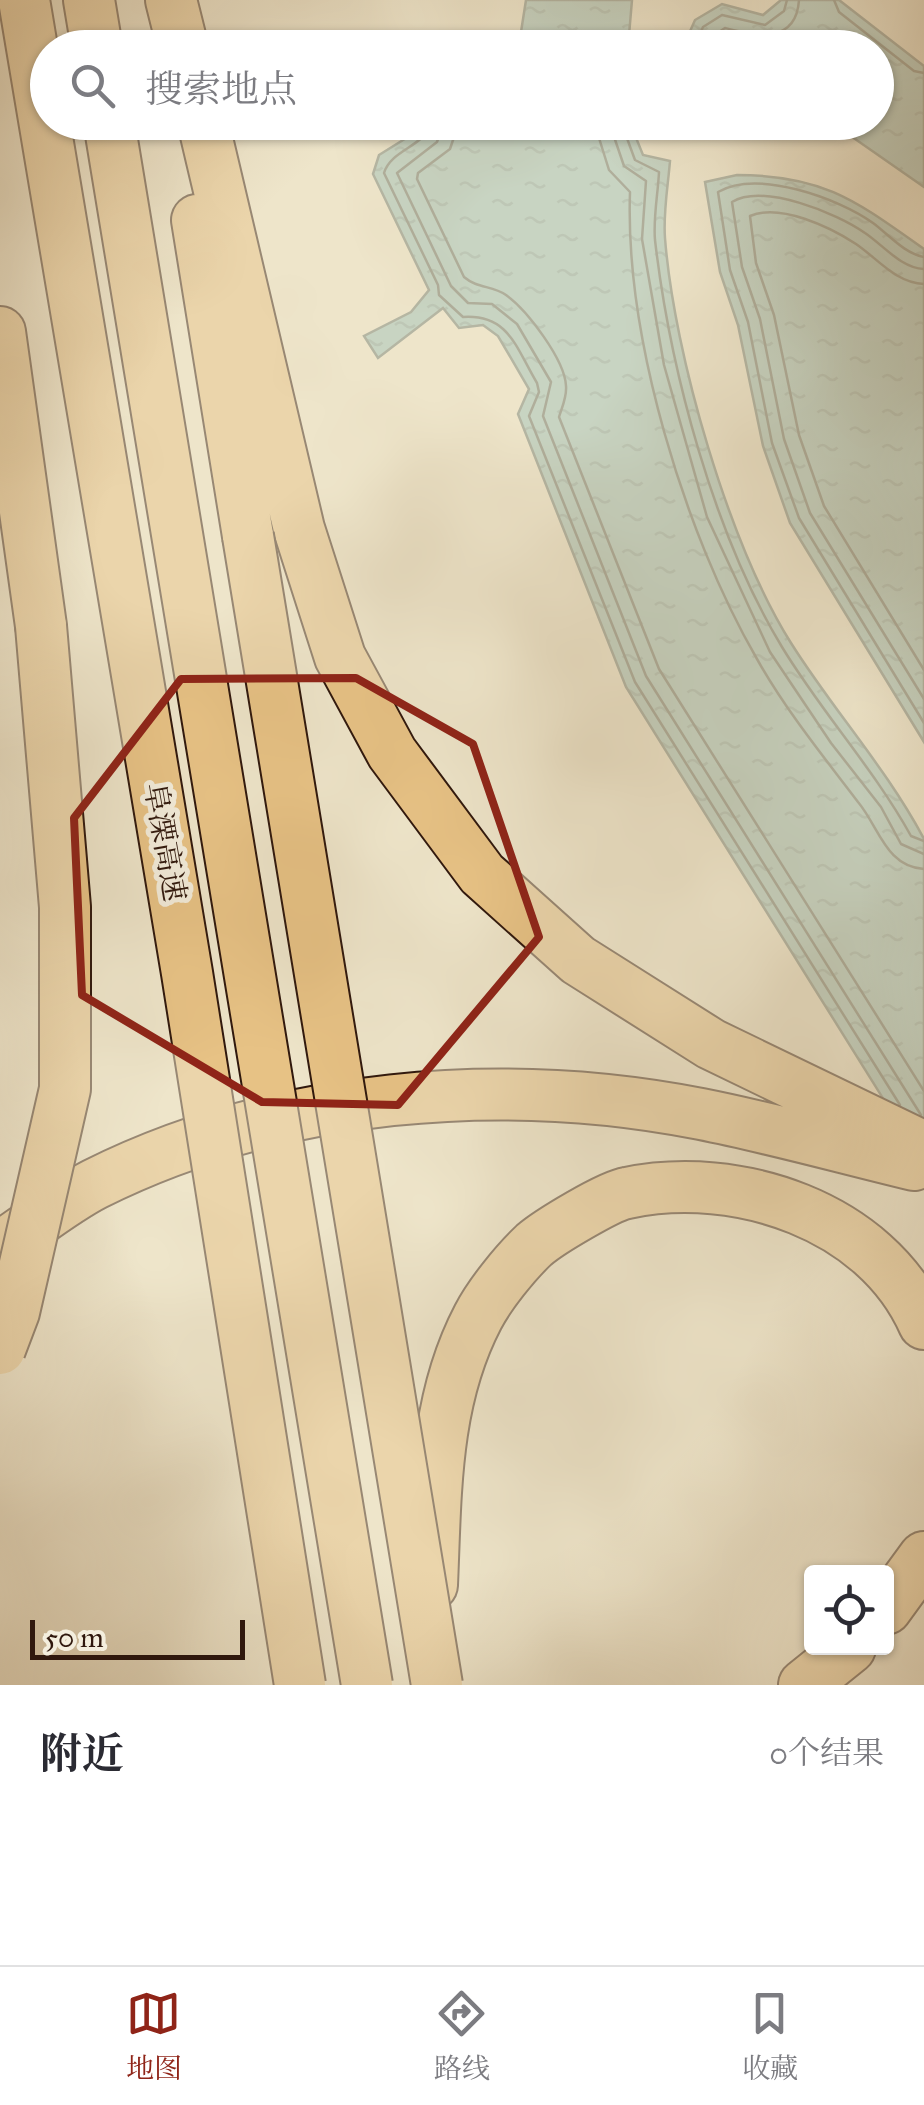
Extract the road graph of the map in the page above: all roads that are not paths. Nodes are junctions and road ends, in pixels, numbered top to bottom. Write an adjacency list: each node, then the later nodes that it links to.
1 (24, 0): 8 (highway, 阜溧高速, bridge)
2 (89, 0): 5 (highway)
3 (161, 0): 6 (highway)
4 (171, 0): 7 (highway)
5 (94, 30)
6 (165, 30)
7 (179, 30)
8 (30, 36)
9 (47, 140): 23 (highway, 阜溧高速, bridge)
10 (113, 140): 24 (highway, 阜溧高速, bridge)
11 (184, 140): 21 (highway, bridge)
12 (207, 140): 14 (highway)
13 (0, 332): 18 (highway, bridge)
14 (924, 1147)
15 (924, 1168): 16 (highway)
16 (0, 1247)
17 (924, 1324): 21 (highway, bridge)
18 (0, 1349)
19 (924, 1557): 20 (highway)
20 (894, 1598)
21 (429, 1635): 25 (highway, bridge)
22 (841, 1655): 26 (highway)
23 (300, 1685)
24 (367, 1685)
25 (437, 1685)
26 (804, 1685)

